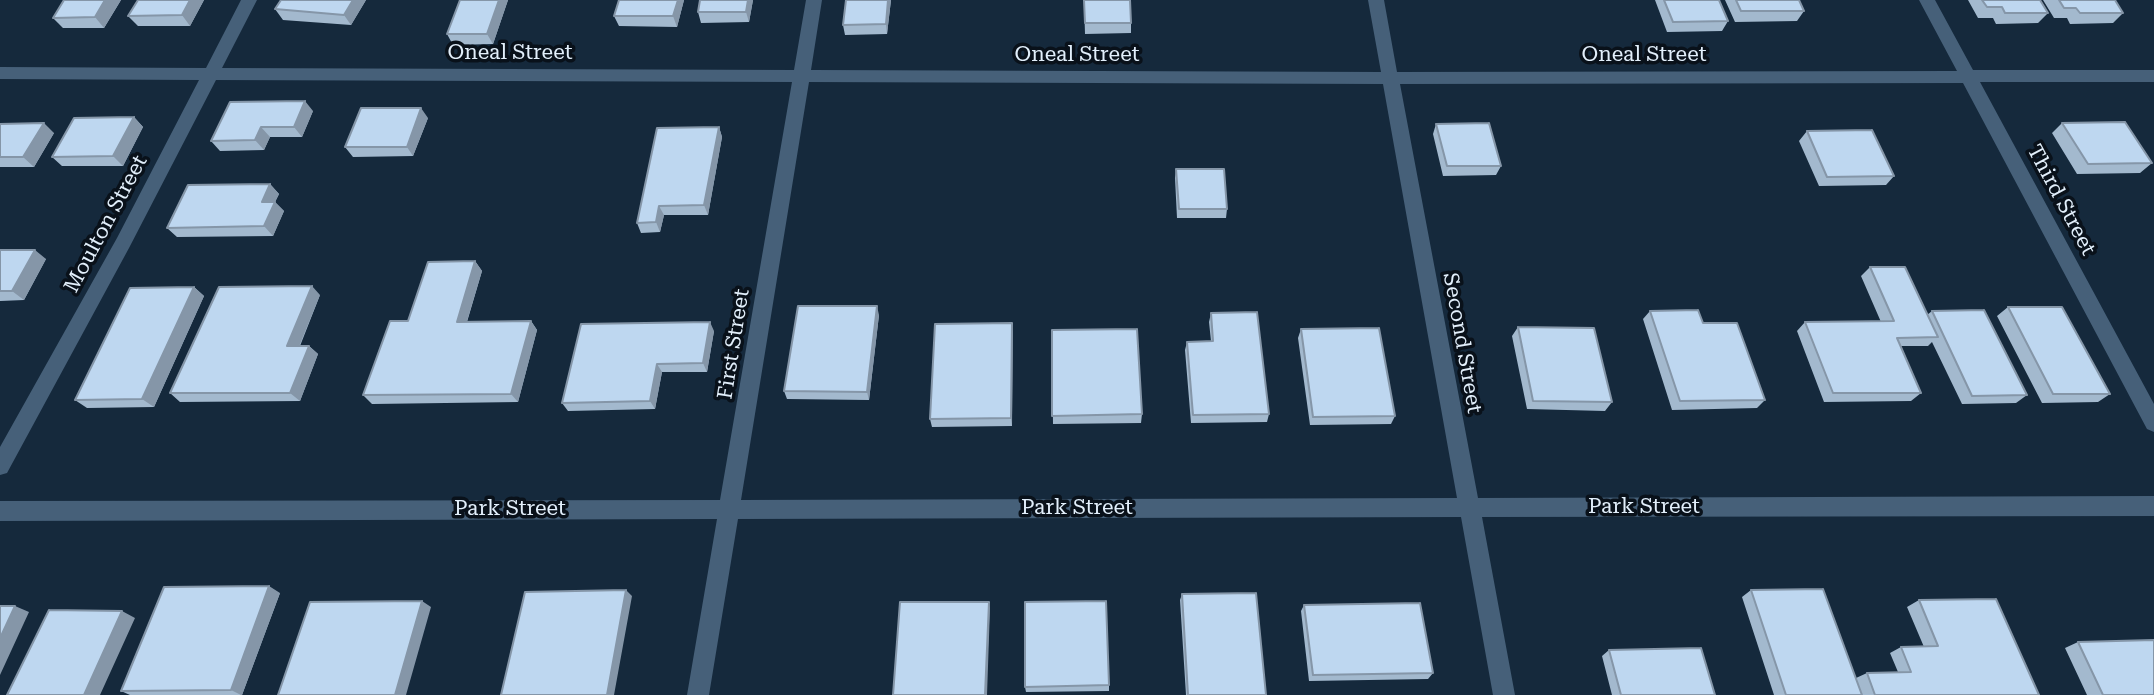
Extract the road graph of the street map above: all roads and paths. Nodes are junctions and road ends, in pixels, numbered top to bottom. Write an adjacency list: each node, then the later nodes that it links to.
1 (249, 0): 6 (street, Moulton Street)
2 (814, 0): 8 (street, First Street)
3 (1376, 0): 10 (street, Second Street)
4 (1927, 0): 9 (street, Third Street)
5 (0, 73): 6 (street, Oneal Street)
6 (210, 74): 8 (street, Oneal Street); 12 (street, Moulton Street)
7 (2154, 76): 9 (street, Oneal Street)
8 (802, 77): 10 (street, Oneal Street); 15 (street, First Street)
9 (1969, 77): 10 (street, Oneal Street); 11 (street, Third Street)
10 (1390, 78): 14 (street, Second Street)
11 (2154, 423)
12 (0, 466)
13 (2154, 506): 14 (street, Park Street)
14 (1469, 507): 15 (street, Park Street); 18 (street, Second Street)
15 (730, 509): 16 (street, Park Street); 17 (street, First Street)
16 (0, 511)
17 (698, 695)
18 (1504, 695)

